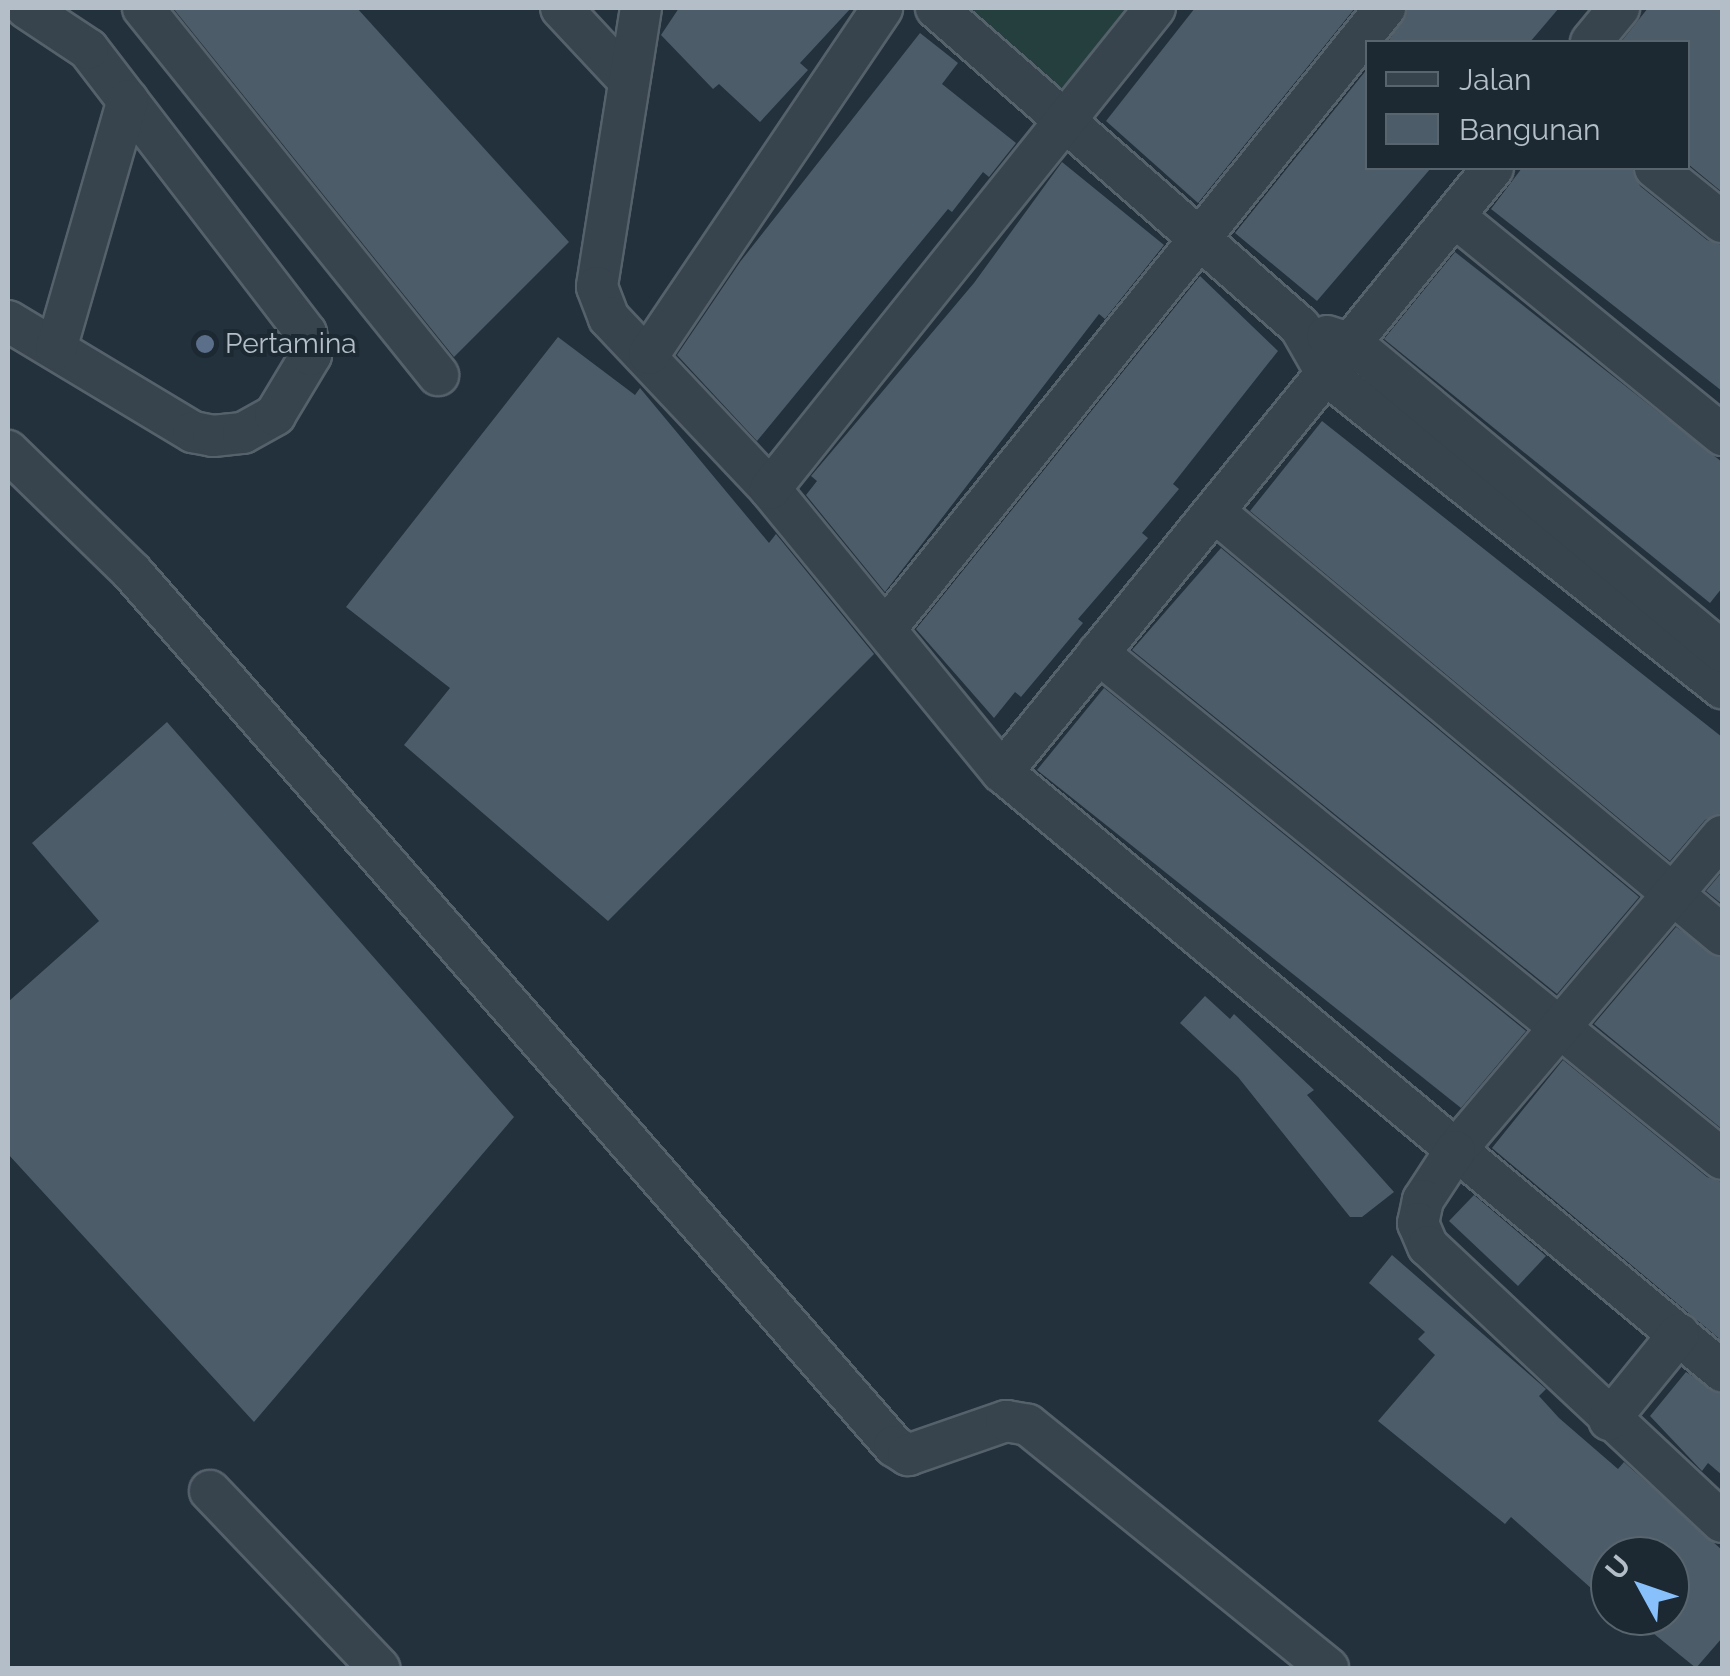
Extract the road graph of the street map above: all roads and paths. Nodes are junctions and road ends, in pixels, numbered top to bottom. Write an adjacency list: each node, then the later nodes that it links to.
1 (143, 8): 24 (street)
2 (561, 8): 11 (street)
3 (641, 8): 11 (street)
4 (882, 8): 23 (street)
5 (936, 8): 13 (street)
6 (1155, 8): 13 (street)
7 (1385, 8): 18 (street)
8 (1620, 8): 10 (street)
9 (33, 12): 12 (street)
10 (1593, 40)
11 (629, 80): 23 (street)
12 (128, 100): 22 (street); 22 (street)
13 (1066, 118): 18 (street); 28 (street)
14 (1491, 170): 16 (street)
15 (1657, 170): 17 (street)
16 (1455, 217): 21 (street); 26 (street)
17 (1722, 222)
18 (1204, 240): 20 (street); 31 (street)
19 (9, 321): 22 (street)
20 (1300, 327): 21 (street); 25 (street)
21 (1354, 345): 25 (street); 30 (street)
22 (56, 349)
23 (648, 354): 28 (street)
24 (438, 374)
25 (1328, 376): 29 (street); 30 (street)
26 (1722, 435)
27 (8, 451): 48 (street)
28 (770, 490): 31 (street)
29 (1216, 513): 33 (street); 37 (street)
30 (1559, 536): 32 (street); 34 (street)
31 (888, 626): 35 (street)
32 (1722, 652)
33 (1098, 653): 35 (street); 39 (street)
34 (1722, 688)
35 (1002, 772): 40 (street)
36 (1722, 836): 37 (street)
37 (1676, 897): 38 (street); 39 (street)
38 (1722, 935)
39 (1560, 1028): 40 (street); 41 (street)
40 (1455, 1152): 42 (street); 44 (street)
41 (1722, 1159)
42 (1679, 1334): 43 (street); 44 (street)
43 (1722, 1371)
44 (1609, 1420): 46 (street)
45 (210, 1491): 47 (street)
46 (1722, 1522)
47 (379, 1668)
48 (1328, 1668)

